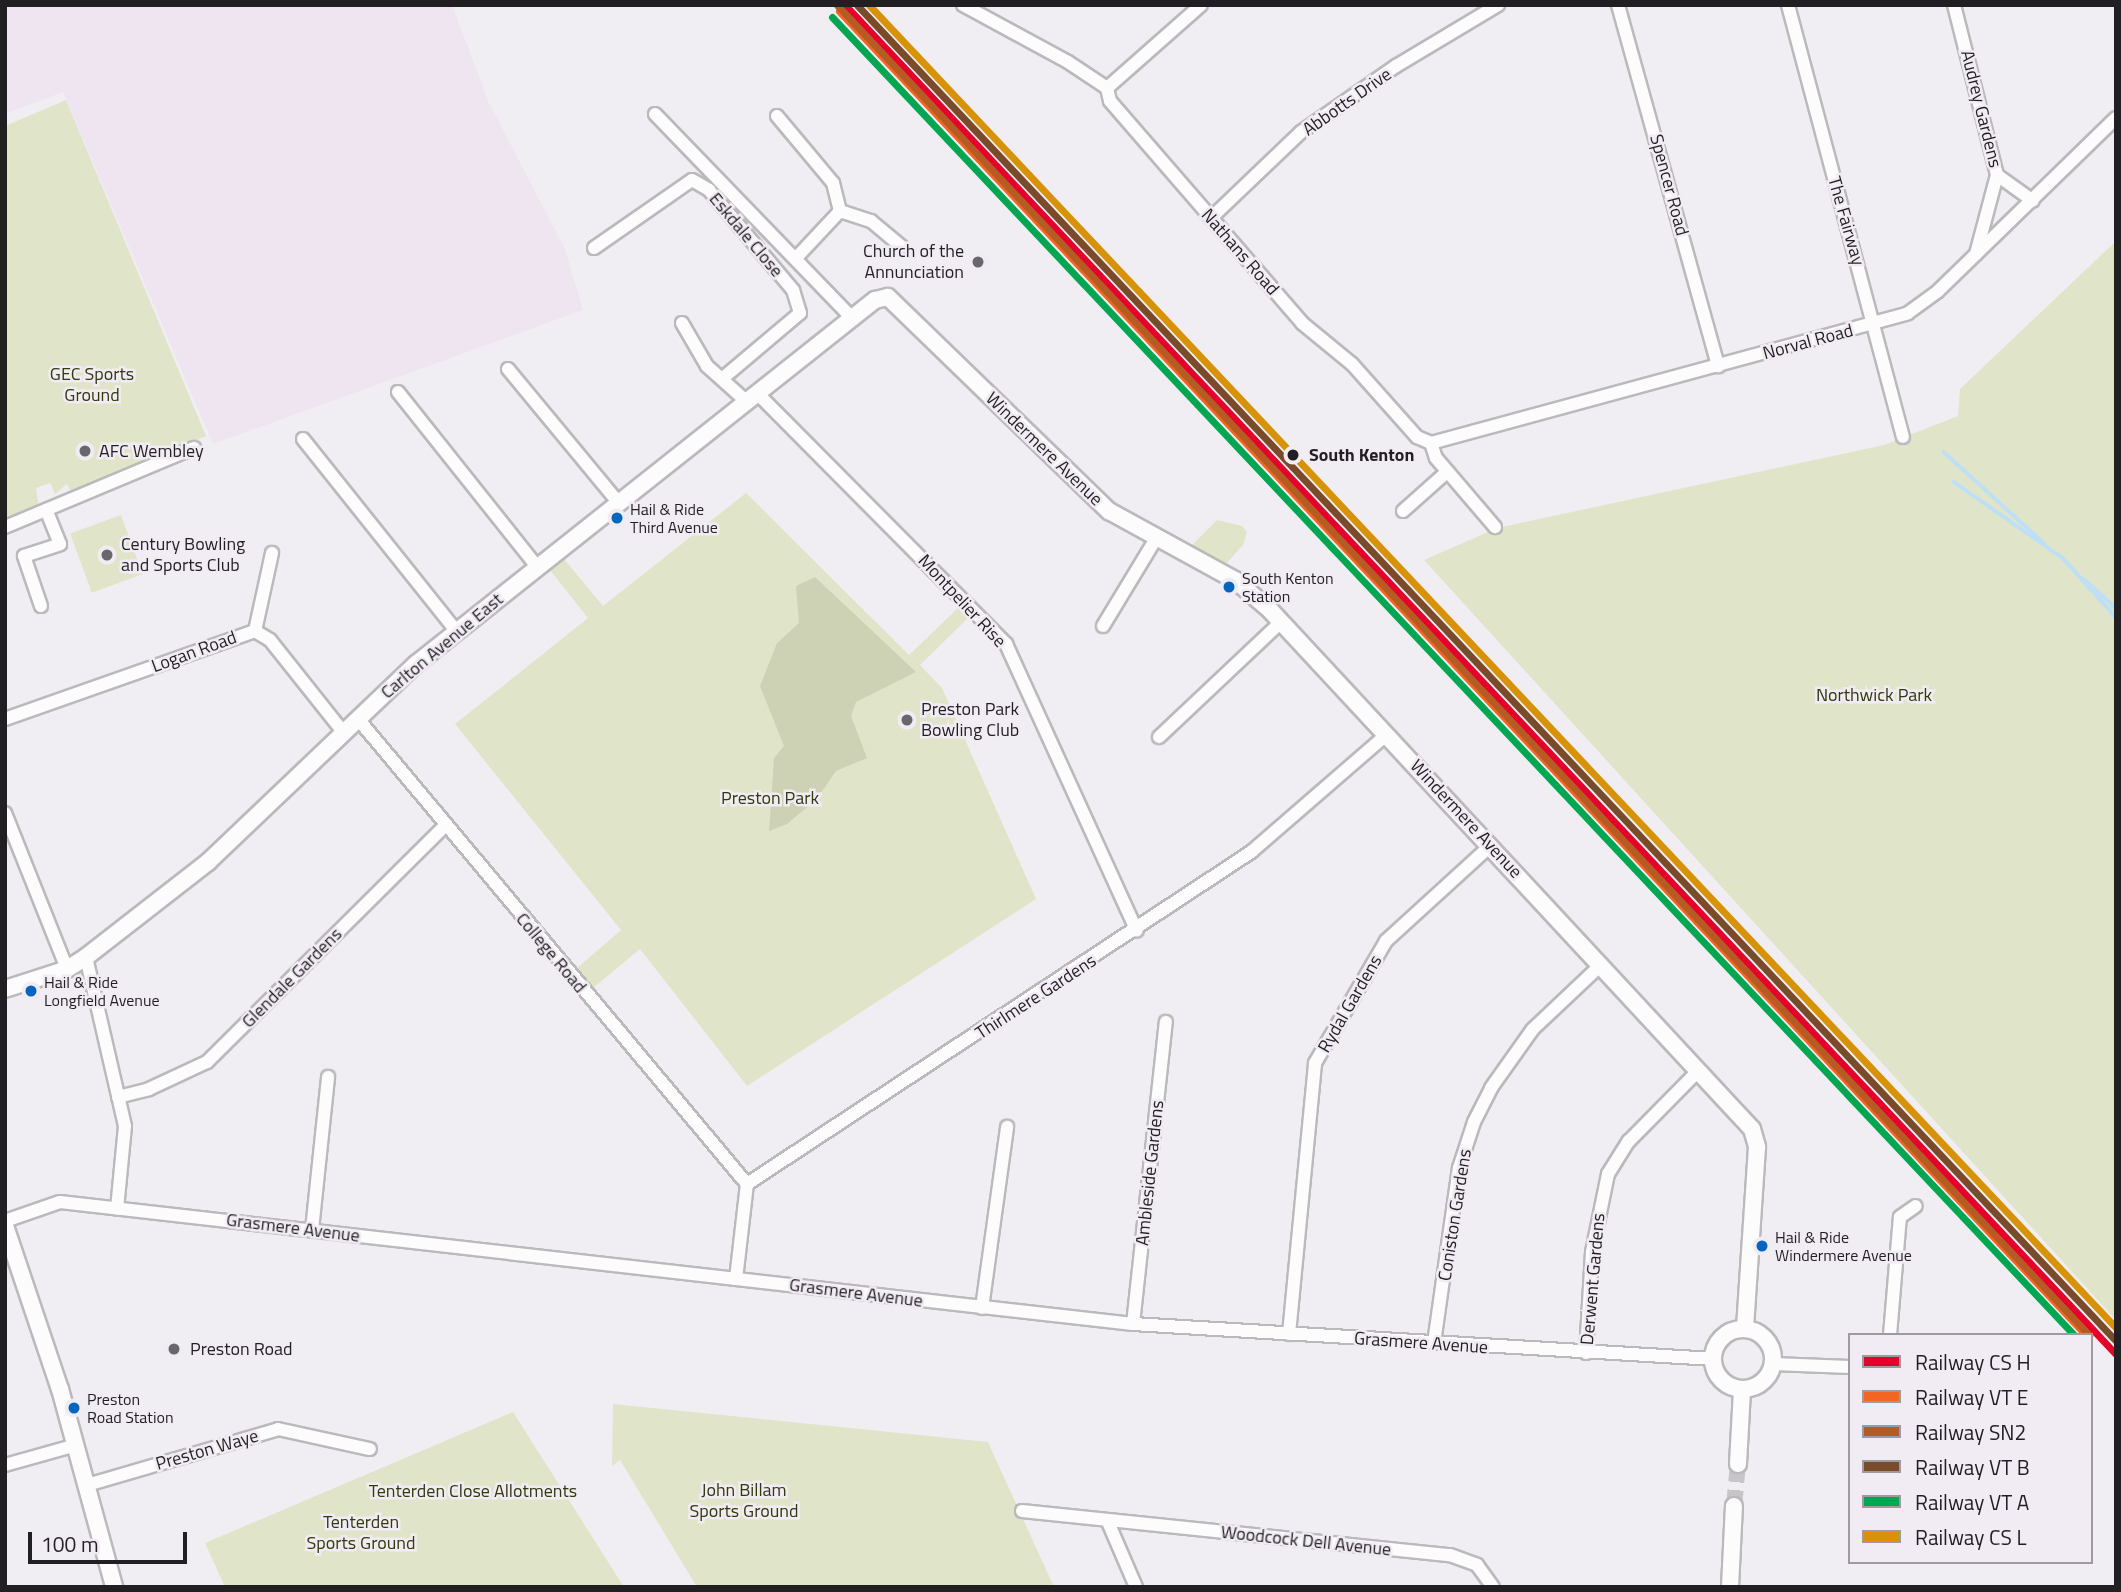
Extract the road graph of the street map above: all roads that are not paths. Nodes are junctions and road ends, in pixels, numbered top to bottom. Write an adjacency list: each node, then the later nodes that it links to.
1 (963, 5): 7 (street, Nathans Road)
2 (1498, 5): 14 (street, Abbotts Drive)
3 (1618, 5): 23 (street, Spencer Road)
4 (1788, 5): 22 (street, The Fairway)
5 (1954, 5): 11 (street, Audrey Gardens)
6 (1192, 8): 7 (street)
7 (1107, 88): 14 (street, Nathans Road)
8 (655, 114): 18 (street)
9 (777, 116): 13 (street)
10 (2116, 118): 12 (street, Norval Road)
11 (1997, 175): 12 (street); 17 (street, Audrey Gardens)
12 (2033, 201): 17 (street, Norval Road)
13 (841, 211): 15 (street); 18 (street)
14 (1210, 218): 30 (street, Nathans Road)
15 (902, 247)
16 (594, 248): 25 (street, Eskdale Close)
17 (1976, 254): 22 (street, Norval Road)
18 (796, 258): 20 (street)
19 (881, 296): 20 (street, Carlton Avenue East); 38 (street, Windermere Avenue)
20 (852, 318): 27 (street, Carlton Avenue East)
21 (682, 323): 25 (street, Montpelier Rise)
22 (1874, 323): 23 (street, Norval Road); 28 (street, The Fairway)
23 (1718, 366): 30 (street, Norval Road)
24 (508, 369): 33 (street)
25 (723, 377): 27 (street, Montpelier Rise)
26 (398, 392): 40 (street)
27 (752, 397): 33 (street, Carlton Avenue East); 54 (street, Montpelier Rise)
28 (1903, 437)
29 (303, 439): 45 (street)
30 (1432, 443): 32 (street, Nathans Road)
31 (194, 448): 34 (street)
32 (1447, 472): 35 (street); 37 (street, Nathans Road)
33 (619, 503): 40 (street, Carlton Avenue East)
34 (46, 510): 36 (street); 41 (street)
35 (1403, 511)
36 (5, 527)
37 (1495, 527)
38 (1155, 540): 42 (street, Windermere Avenue); 43 (street)
39 (272, 554): 44 (street)
40 (538, 568): 45 (street, Carlton Avenue East)
41 (41, 606)
42 (1281, 622): 49 (street, Windermere Avenue); 50 (street)
43 (1103, 626)
44 (255, 631): 46 (street, Logan Road); 48 (street, Logan Road)
45 (456, 631): 47 (street, Carlton Avenue East)
46 (5, 719)
47 (358, 719): 48 (street, Carlton Avenue East); 52 (street, College Road)
48 (344, 733): 55 (street, Carlton Avenue East)
49 (1387, 734): 53 (street, Windermere Avenue); 54 (street, Thirlmere Gardens)
50 (1159, 737)
51 (5, 813): 57 (street)
52 (445, 826): 62 (street, Glendale Gardens); 64 (street, College Road)
53 (1491, 845): 56 (street, Windermere Avenue); 75 (street, Rydal Gardens)
54 (1137, 932): 64 (street, Thirlmere Gardens)
55 (86, 957): 57 (street, Carlton Avenue East); 62 (street)
56 (1601, 965): 60 (street, Windermere Avenue); 76 (street, Coniston Gardens)
57 (67, 969): 58 (street, Carlton Avenue East)
58 (5, 989)
59 (1166, 1022): 72 (street, Ambleside Gardens)
60 (1698, 1071): 73 (street, Windermere Avenue); 77 (street, Derwent Gardens)
61 (328, 1077): 68 (street)
62 (118, 1097): 66 (street)
63 (1007, 1127): 71 (street)
64 (747, 1184): 70 (street)
65 (1916, 1206): 74 (street)
66 (117, 1209): 67 (street, Grasmere Avenue); 68 (street, Grasmere Avenue)
67 (5, 1223): 69 (street)
68 (312, 1230): 70 (street, Grasmere Avenue)
69 (9, 1253): 82 (street)
70 (736, 1279): 71 (street, Grasmere Avenue)
71 (982, 1308): 72 (street, Grasmere Avenue)
72 (1133, 1324): 75 (street, Grasmere Avenue)
73 (1745, 1329): 78 (street); 79 (street)
74 (1890, 1333)
75 (1289, 1334): 76 (street, Grasmere Avenue)
76 (1434, 1343): 77 (street, Grasmere Avenue)
77 (1586, 1353): 78 (street, Grasmere Avenue)
78 (1713, 1359): 81 (street)
79 (1773, 1364): 80 (street); 81 (street)
80 (1848, 1367)
81 (1742, 1390): 84 (street)
82 (76, 1445): 85 (street); 86 (street)
83 (370, 1449): 86 (street, Preston Waye)
84 (1738, 1464)
85 (5, 1465)
86 (87, 1485): 90 (street)
87 (1734, 1506): 93 (street)
88 (1022, 1511): 89 (street, Woodcock Dell Avenue)
89 (1108, 1522): 91 (street); 92 (street, Woodcock Dell Avenue)
90 (114, 1587)
91 (1136, 1587)
92 (1493, 1587)
93 (1730, 1587)

